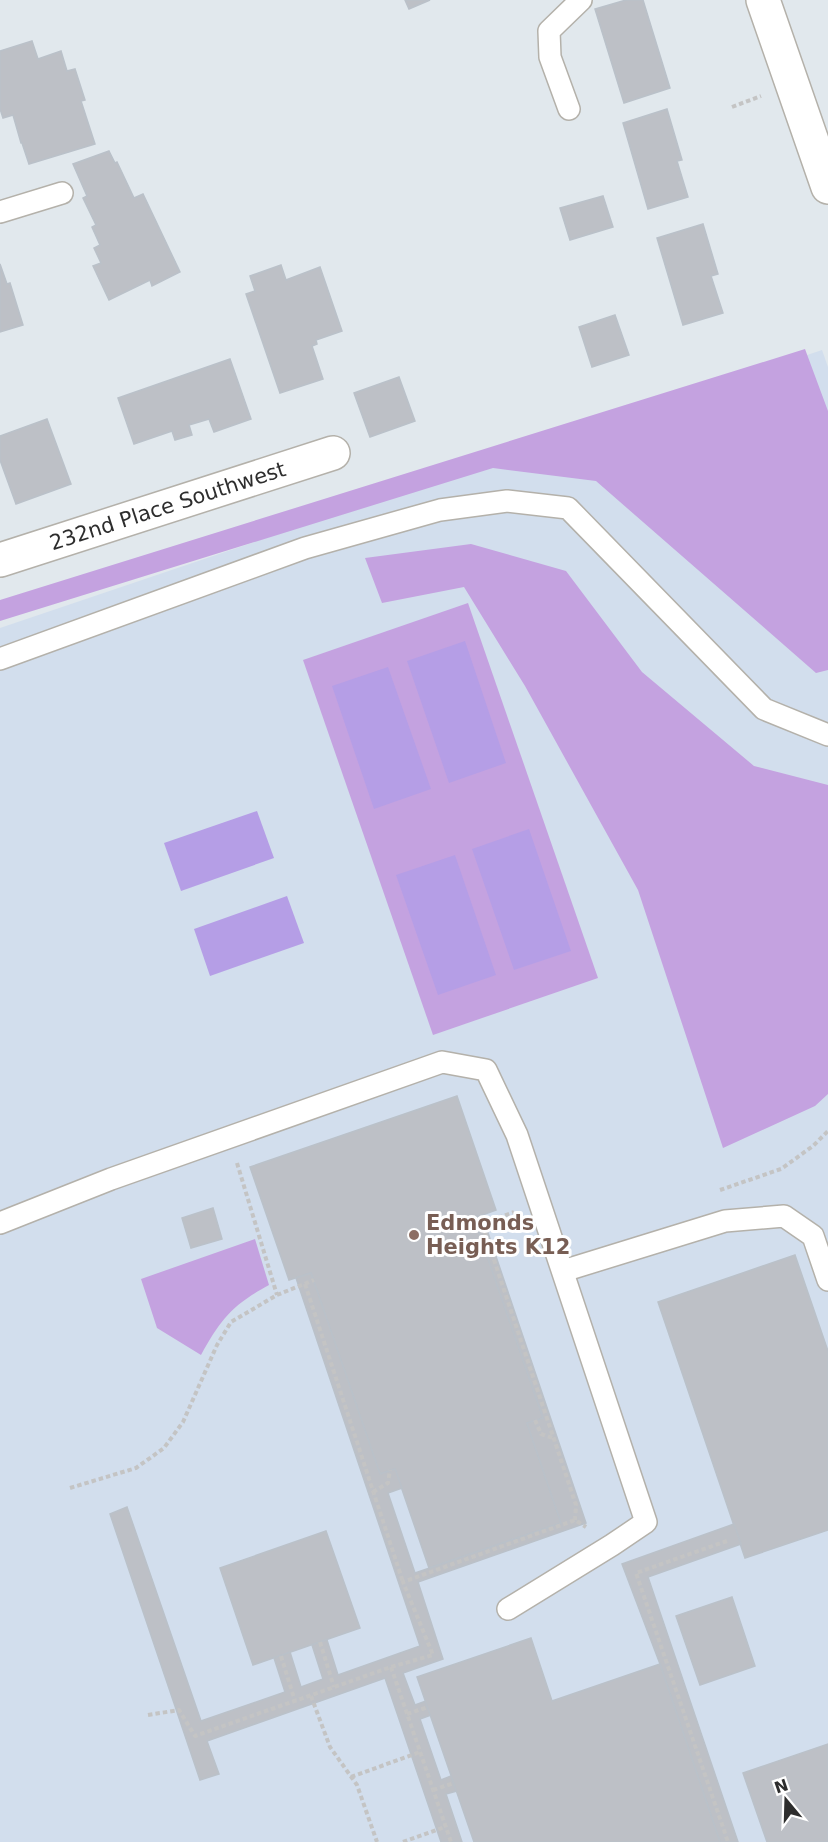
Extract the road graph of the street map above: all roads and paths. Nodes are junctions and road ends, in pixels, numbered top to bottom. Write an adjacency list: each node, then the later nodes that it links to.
1 (581, 0): 3 (lane)
2 (763, 0): 4 (street)
3 (569, 108)
4 (828, 187)
5 (62, 193): 6 (lane)
6 (0, 212)
7 (333, 453): 8 (street, 232nd Place Southwest)
8 (0, 560)
9 (0, 659): 10 (lane)
10 (828, 735)
11 (828, 1131): 13 (path)
12 (228, 1137): 14 (lane); 16 (lane); 20 (path)
13 (725, 1221): 16 (lane); 18 (lane)
14 (0, 1223)
15 (477, 1226): 22 (path)
16 (562, 1271): 28 (lane)
17 (314, 1280): 19 (path)
18 (828, 1280)
19 (305, 1284): 20 (path); 25 (path)
20 (277, 1295): 24 (path)
21 (535, 1420): 22 (path)
22 (554, 1438): 26 (path)
23 (390, 1470): 25 (path)
24 (70, 1488)
25 (374, 1492): 29 (path)
26 (575, 1520): 28 (path); 29 (path)
27 (727, 1541): 48 (path)
28 (612, 1545): 30 (lane)
29 (403, 1582): 33 (path)
30 (508, 1609)
31 (320, 1642): 34 (path)
32 (281, 1656): 36 (path)
33 (391, 1667): 34 (path); 38 (path)
34 (334, 1687): 35 (path)
35 (311, 1696): 36 (path); 41 (path)
36 (295, 1701): 39 (path)
37 (428, 1707): 38 (path)
38 (407, 1714): 40 (path)
39 (148, 1715)
40 (420, 1752): 41 (path); 43 (path)
41 (351, 1777): 45 (path)
42 (454, 1783): 43 (path)
43 (433, 1790): 44 (path)
44 (446, 1827): 46 (path); 47 (path)
45 (377, 1842)
46 (403, 1842)
47 (451, 1842)
48 (728, 1842)

